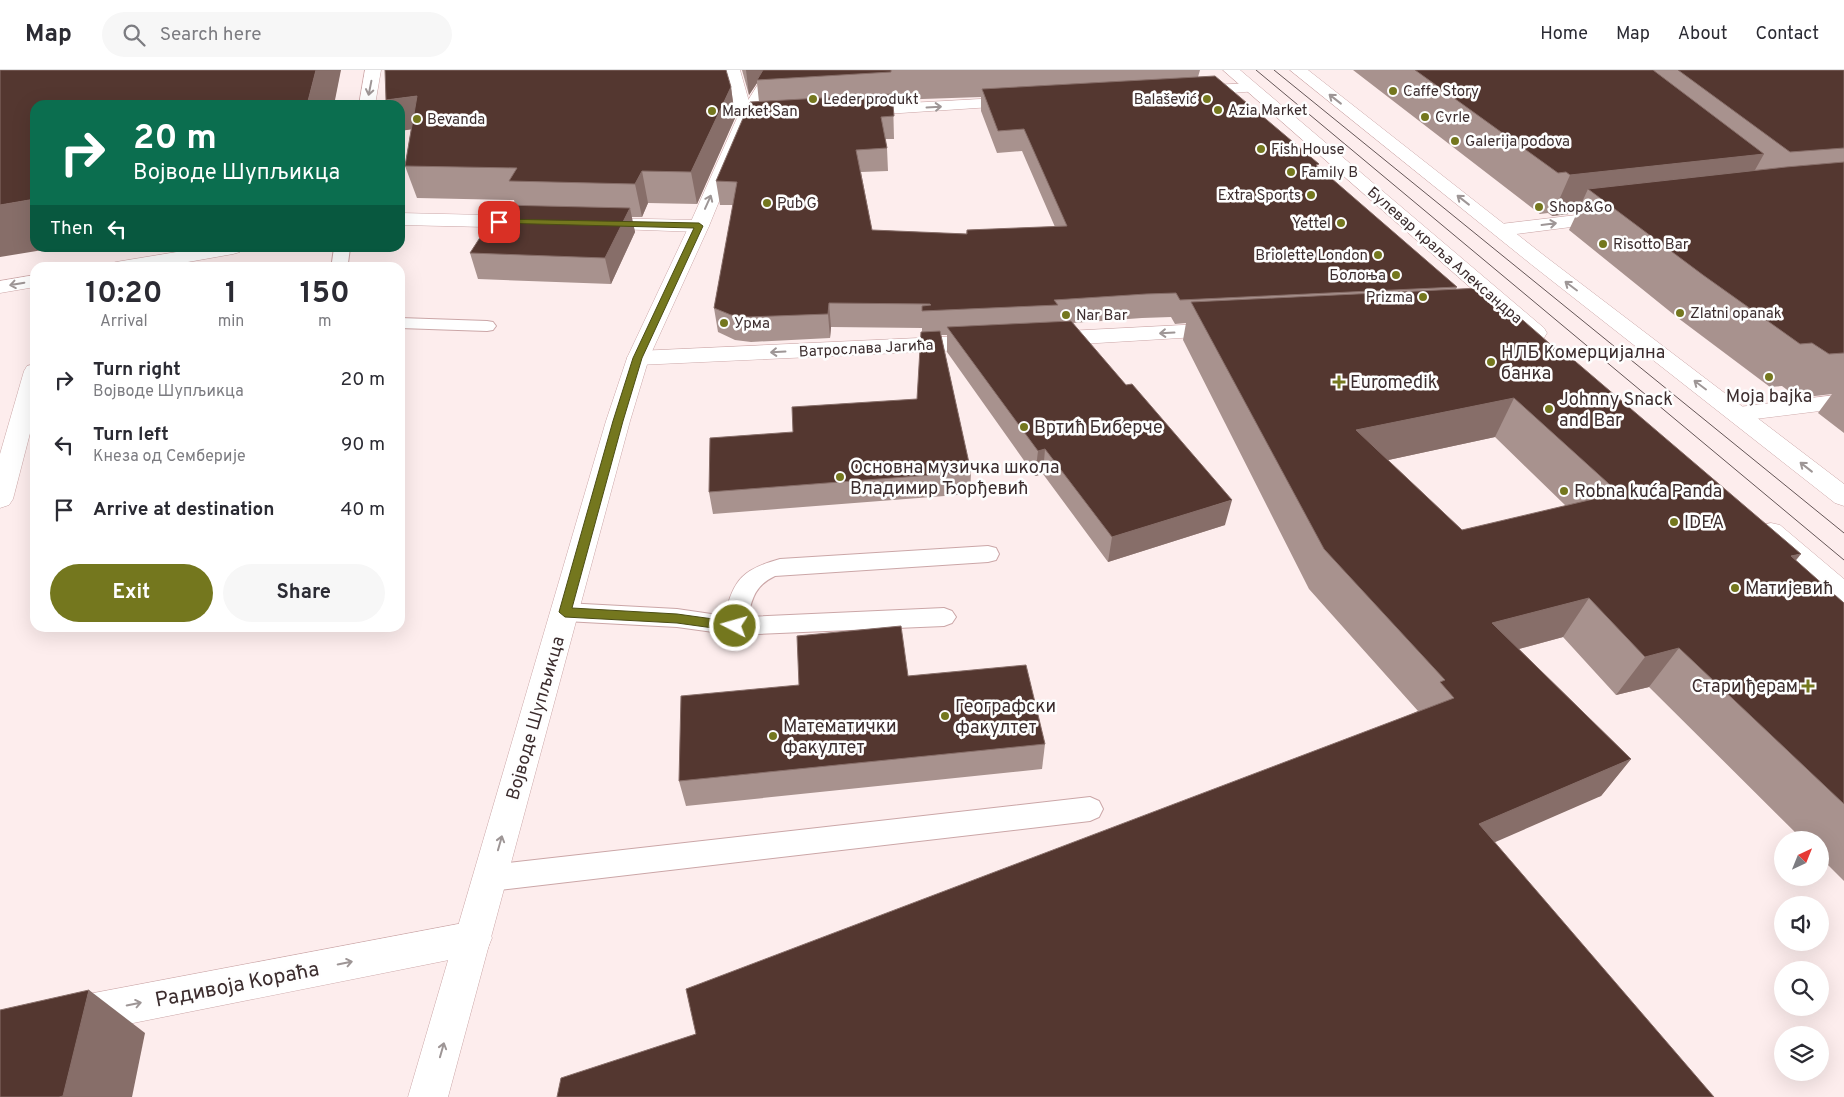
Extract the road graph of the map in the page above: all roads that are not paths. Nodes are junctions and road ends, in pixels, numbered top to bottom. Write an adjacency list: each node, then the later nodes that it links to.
1 (373, 70): 8 (street, one-way to 8)
2 (732, 70): 12 (street)
3 (775, 70): 12 (street, Војводе Шупљикца)
4 (1231, 70): 6 (street, Булевар краља Александра)
5 (1298, 70): 18 (street, one-way to 5)
6 (1251, 88): 7 (street); 23 (street, Булевар краља Александра)
7 (1176, 92)
8 (368, 100)
9 (1028, 101): 10 (street, one-way to 9)
10 (842, 112)
11 (792, 115): 12 (street)
12 (745, 118): 17 (street, Војводе Шупљикца, one-way to 12)
13 (1624, 215): 18 (street, one-way to 13)
14 (405, 220): 15 (street)
15 (548, 223)
16 (578, 223): 17 (street)
17 (699, 226): 29 (street, Војводе Шупљикца)
18 (1501, 230): 32 (street, one-way to 18)
19 (210, 252): 20 (street)
20 (151, 262)
21 (30, 282): 22 (street, one-way to 22)
22 (0, 287)
23 (1513, 313): 24 (street); 28 (street, Булевар краља Александра)
24 (1488, 316)
25 (405, 323): 26 (lane)
26 (487, 326)
27 (1244, 329): 29 (street, Ватрослава Јагића, one-way to 29)
28 (1550, 345)
29 (638, 358): 38 (street, Војводе Шупљикца)
30 (30, 389): 34 (street)
31 (1844, 401): 32 (street)
32 (1739, 414): 33 (street, one-way to 32)
33 (1844, 496)
34 (0, 498)
35 (1754, 518): 37 (street)
36 (988, 554): 40 (lane)
37 (1844, 594)
38 (565, 612): 40 (lane); 42 (street, Војводе Шупљикца, one-way to 38)
39 (944, 617): 40 (lane)
40 (735, 626)
41 (1090, 809): 42 (lane)
42 (491, 878): 43 (street, Војводе Шупљикца)
43 (474, 938): 44 (street, Радивоја Кораћа, one-way to 43); 45 (street, Војводе Шупљикца, one-way to 43)
44 (48, 1021)
45 (428, 1097)

